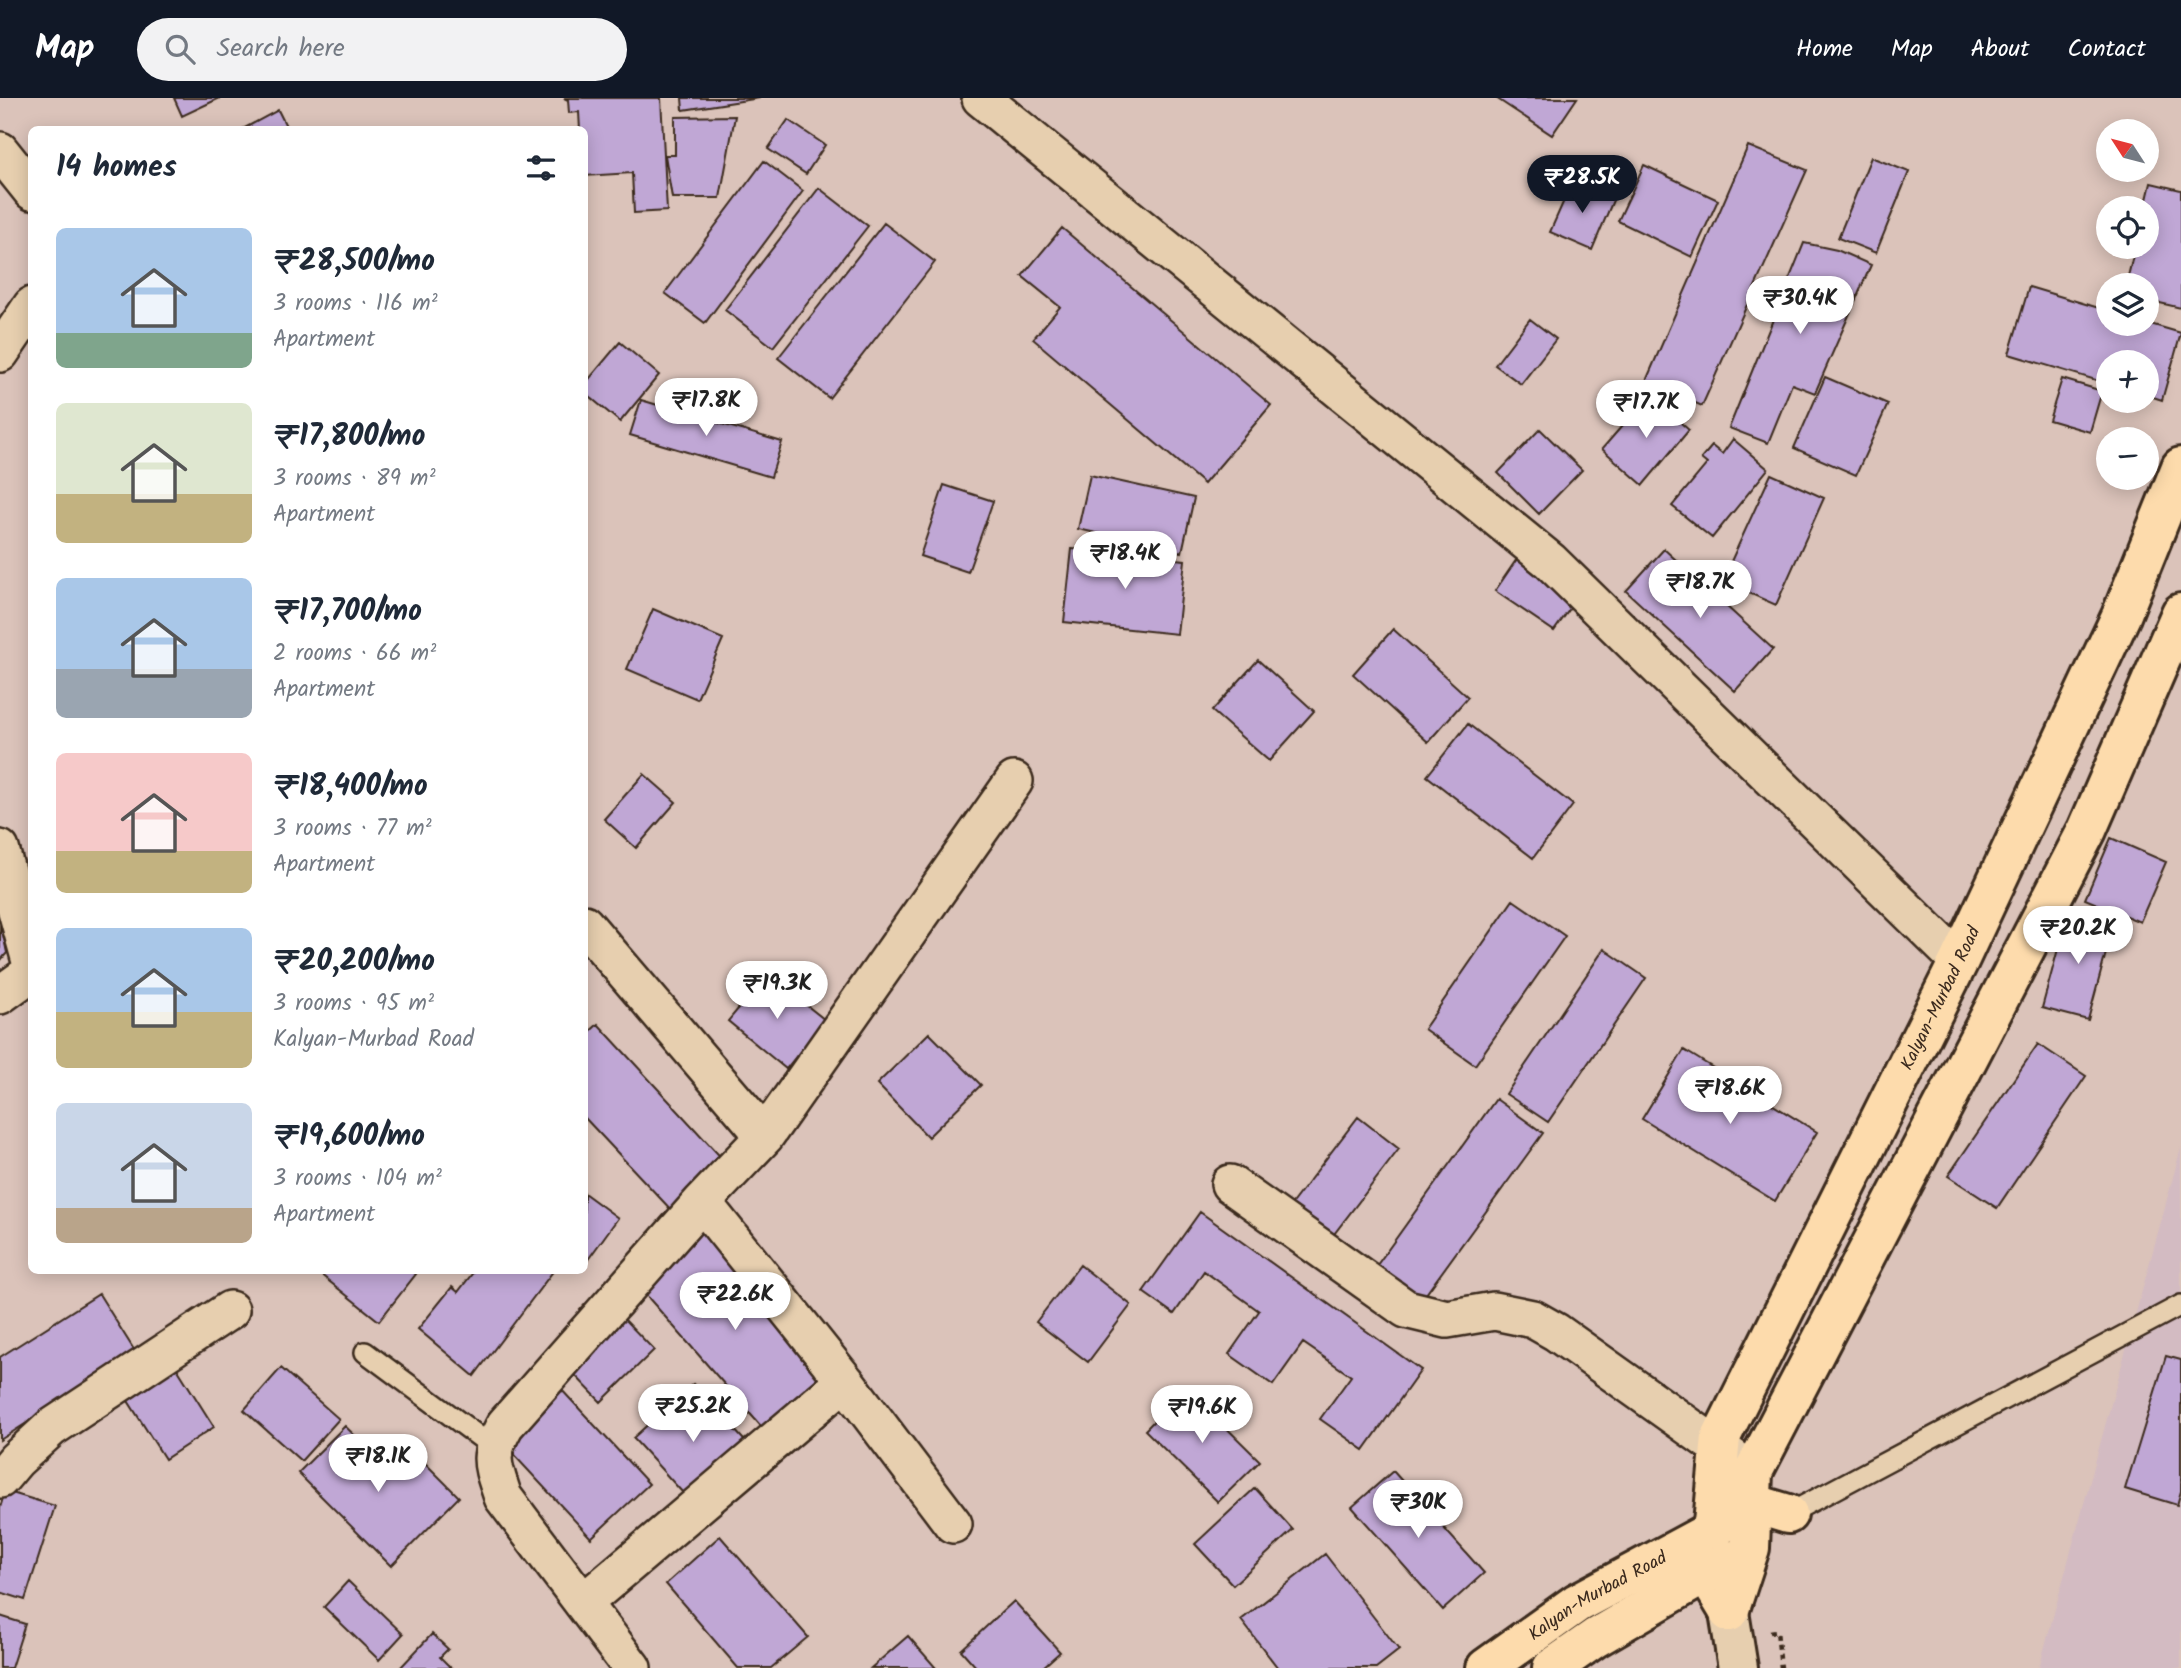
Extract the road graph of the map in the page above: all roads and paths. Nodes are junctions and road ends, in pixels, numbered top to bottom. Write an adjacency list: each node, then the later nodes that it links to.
1 (981, 98): 12 (street)
2 (0, 151): 3 (street)
3 (28, 186)
4 (28, 312): 5 (street)
5 (0, 354)
6 (2181, 467): 12 (main road, Kalyan-Murbad Road)
7 (2181, 613): 25 (main road, Kalyan-Murbad Road)
8 (1014, 781): 15 (street)
9 (0, 849): 11 (street)
10 (588, 929): 15 (street)
11 (28, 950)
12 (1959, 961): 23 (main road, Kalyan-Murbad Road)
13 (28, 975): 14 (street)
14 (0, 995)
15 (765, 1136): 17 (street)
16 (1230, 1184): 23 (street)
17 (702, 1202): 21 (street); 22 (street)
18 (2181, 1305): 26 (lane)
19 (230, 1310): 24 (street)
20 (365, 1352): 22 (lane)
21 (845, 1381): 27 (street); 31 (street)
22 (493, 1447): 31 (street)
23 (1720, 1449): 25 (street); 28 (main road, Kalyan-Murbad Road)
24 (0, 1479)
25 (1753, 1487): 26 (main road); 28 (main road, Kalyan-Murbad Road); 29 (main road, Kalyan-Murbad Road)
26 (1788, 1514): 29 (main road, Kalyan-Murbad Road)
27 (953, 1524)
28 (1713, 1530): 30 (main road, Kalyan-Murbad Road); 34 (main road, Kalyan-Murbad Road)
29 (1750, 1548): 30 (main road, Kalyan-Murbad Road); 32 (main road, Kalyan-Murbad Road)
30 (1709, 1571): 32 (main road, Kalyan-Murbad Road); 35 (main road, Kalyan-Murbad Road)
31 (583, 1604): 33 (street)
32 (1729, 1612): 36 (street)
33 (632, 1668)
34 (1486, 1668)
35 (1552, 1668)
36 (1738, 1668)

